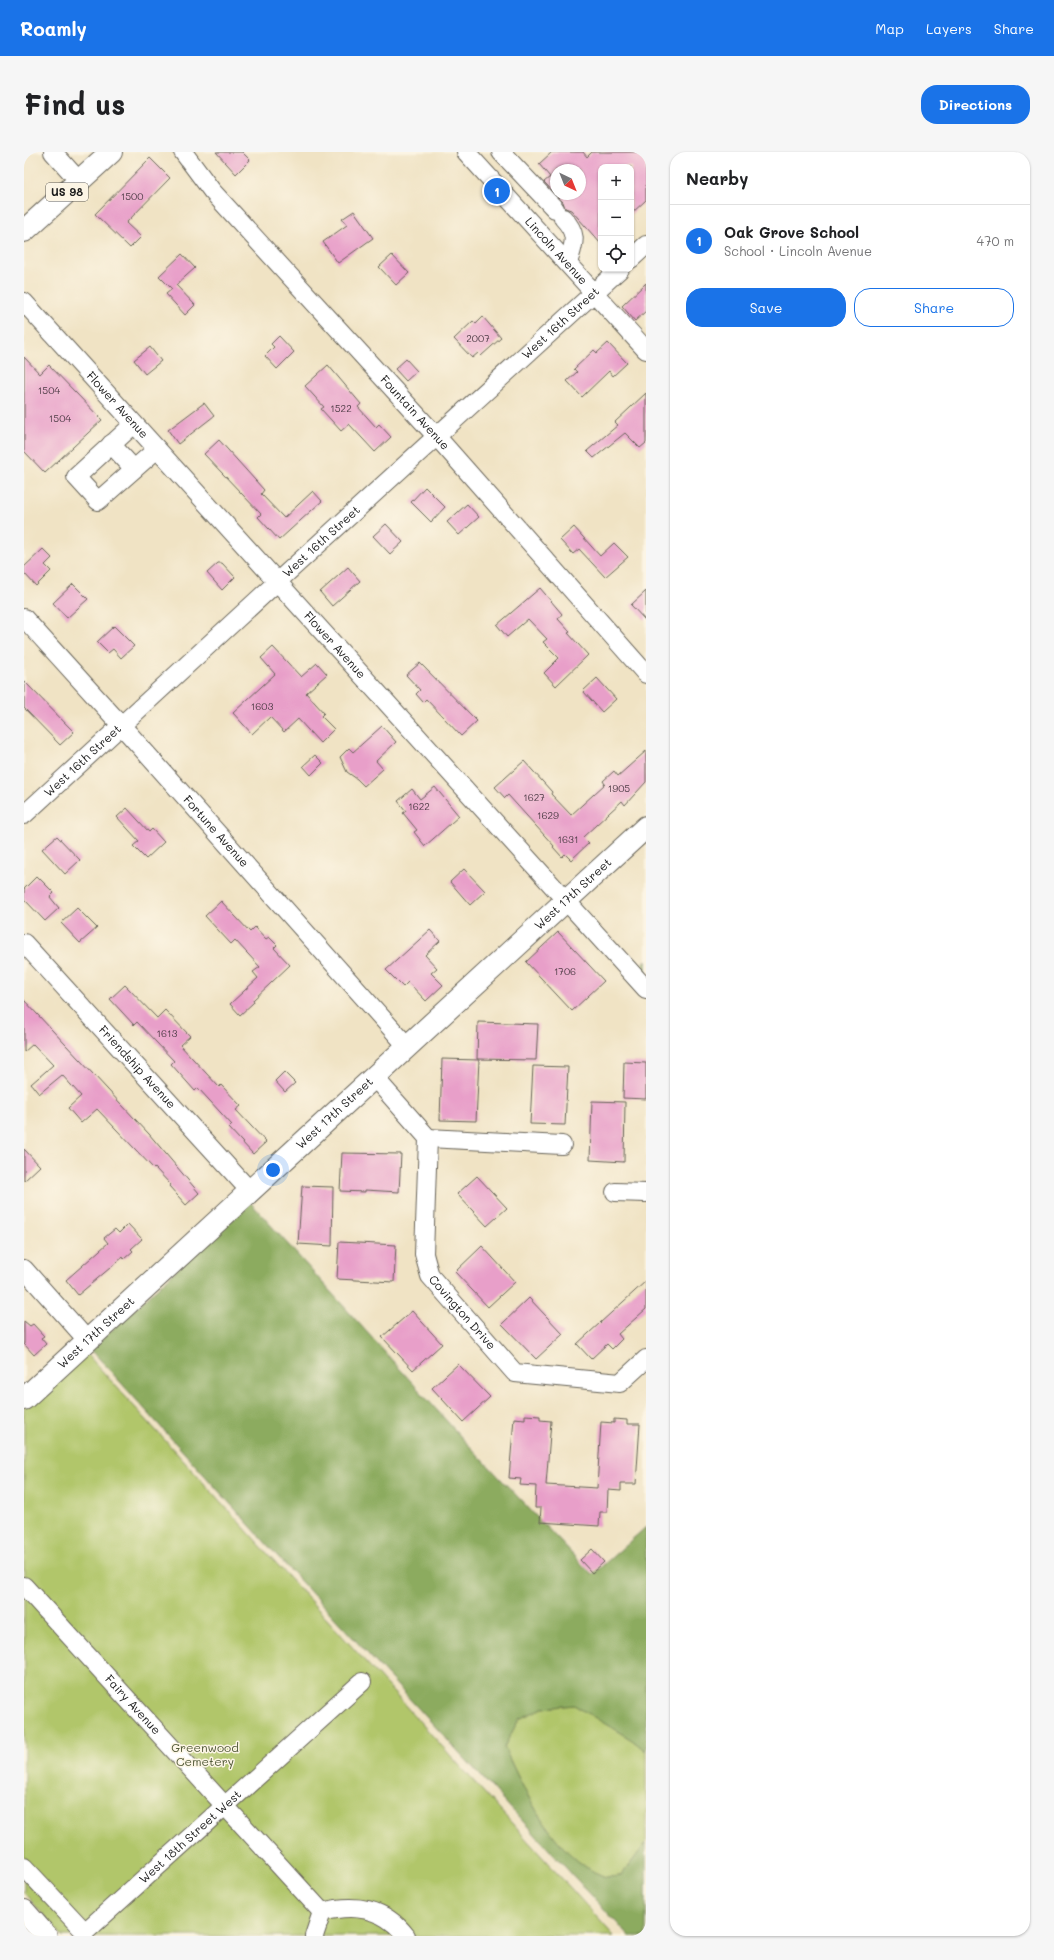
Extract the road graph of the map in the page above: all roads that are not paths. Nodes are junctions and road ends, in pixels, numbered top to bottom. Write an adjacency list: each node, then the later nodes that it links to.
1 (53, 152): 6 (street)
2 (111, 152): 6 (main road, US 98)
3 (183, 152): 16 (street, Fountain Avenue)
4 (501, 152): 10 (street)
5 (475, 155): 10 (street, Lincoln Avenue)
6 (79, 181): 7 (main road, US 98)
7 (24, 231)
8 (646, 245): 9 (street)
9 (634, 256)
10 (568, 263): 12 (street, Lincoln Avenue)
11 (617, 272): 12 (street, West 16th Street)
12 (595, 293): 14 (street, Lincoln Avenue); 16 (street, West 16th Street)
13 (24, 302): 15 (street, Flower Avenue)
14 (646, 350)
15 (134, 424): 17 (street); 18 (street, Flower Avenue)
16 (437, 437): 20 (street, West 16th Street); 22 (street, Fountain Avenue)
17 (111, 444): 19 (street); 19 (street)
18 (157, 449): 19 (street); 20 (street, Flower Avenue)
19 (134, 469)
20 (277, 582): 23 (street, West 16th Street); 26 (street, Flower Avenue)
21 (24, 618): 23 (street, Fortune Avenue)
22 (646, 674)
23 (121, 725): 24 (street, West 16th Street); 29 (street, Fortune Avenue)
24 (24, 815)
25 (646, 827): 26 (main road, West 17th Street)
26 (566, 900): 28 (street, Flower Avenue); 29 (main road, West 17th Street)
27 (24, 943): 33 (street, Friendship Avenue)
28 (646, 989)
29 (407, 1046): 30 (main road, West 17th Street)
30 (374, 1077): 31 (street); 33 (main road, West 17th Street)
31 (428, 1138): 32 (street); 38 (street, Covington Drive)
32 (562, 1145)
33 (250, 1191): 37 (main road, West 17th Street)
34 (615, 1192): 35 (street)
35 (646, 1193)
36 (24, 1269): 37 (street)
37 (88, 1341): 39 (main road, West 17th Street)
38 (646, 1359)
39 (24, 1399)
40 (24, 1586): 42 (street, Fairy Avenue)
41 (362, 1682): 42 (street, West 18th Street West)
42 (226, 1806): 43 (street, West 18th Street West); 45 (street, Fairy Avenue)
43 (24, 1867)
44 (24, 1911): 46 (main road)
45 (322, 1912): 47 (street); 48 (street)
46 (46, 1936)
47 (314, 1936)
48 (406, 1936)

